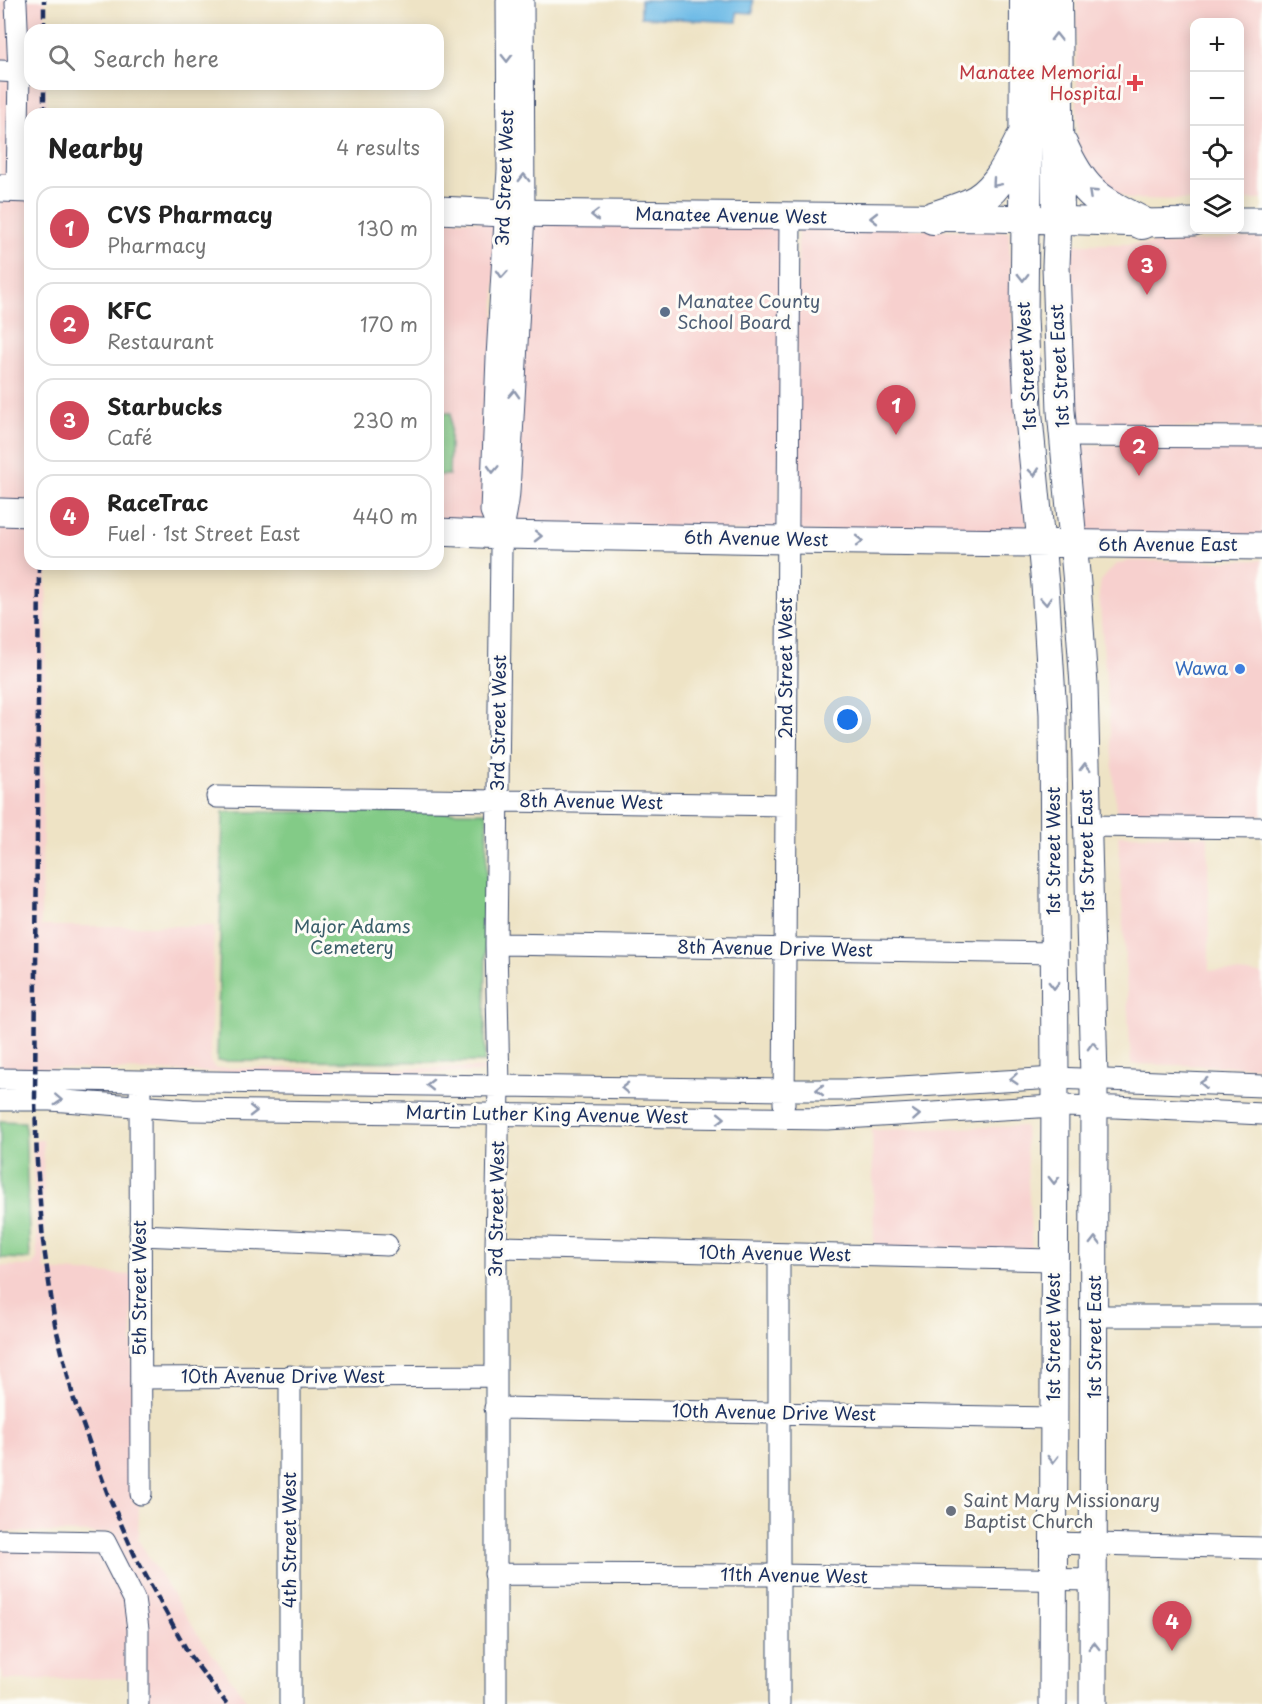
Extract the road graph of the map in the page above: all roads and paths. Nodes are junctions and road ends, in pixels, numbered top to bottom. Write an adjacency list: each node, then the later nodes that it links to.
1 (507, 0): 11 (street, 3rd Street West, one-way to 11)
2 (523, 0): 11 (street, 3rd Street West, one-way to 2)
3 (1026, 0): 7 (highway, 1st Street West)
4 (1056, 0): 8 (highway, 1st Street East, one-way to 4)
5 (16, 3): 6 (street)
6 (10, 71): 9 (street)
7 (1025, 133): 13 (highway, one-way to 13); 14 (highway, 1st Street West)
8 (1058, 138): 15 (highway, 1st Street East); 19 (highway, one-way to 8)
9 (16, 188)
10 (444, 210): 11 (main road, Manatee Avenue West)
11 (514, 214): 12 (main road, Manatee Avenue West, one-way to 11); 25 (street, 3rd Street West)
12 (790, 217): 13 (main road, Manatee Avenue West, one-way to 12); 26 (street, 2nd Street West)
13 (933, 218): 14 (main road, Manatee Avenue West)
14 (1025, 219): 15 (main road, Manatee Avenue West); 27 (main road, 1st Street West, one-way to 27)
15 (1058, 220): 19 (main road, Manatee Avenue West); 20 (main road, 1st Street East)
16 (1262, 220): 17 (main road)
17 (1244, 221)
18 (1190, 222): 19 (main road, Manatee Avenue West)
19 (1142, 223)
20 (1063, 436): 21 (street); 28 (main road, 1st Street East)
21 (1262, 437)
22 (0, 512): 23 (main road)
23 (24, 513)
24 (444, 532): 25 (main road, 6th Avenue West)
25 (501, 535): 26 (main road, 6th Avenue West, one-way to 26); 31 (street, 3rd Street West)
26 (786, 540): 27 (main road, 6th Avenue West, one-way to 27); 32 (street, 2nd Street West)
27 (1041, 543): 28 (main road, 6th Avenue West); 37 (main road, 1st Street West, one-way to 37)
28 (1074, 545): 29 (main road, 6th Avenue East); 33 (main road, 1st Street East, one-way to 28)
29 (1262, 546)
30 (217, 797): 31 (street, 8th Avenue West)
31 (498, 800): 32 (street, 8th Avenue West); 35 (street, 3rd Street West)
32 (785, 805): 36 (street, 2nd Street West)
33 (1086, 826): 34 (street); 39 (main road, 1st Street East, one-way to 33)
34 (1262, 828)
35 (496, 944): 36 (street, 8th Avenue Drive West); 42 (street, 3rd Street West)
36 (786, 950): 37 (street, 8th Avenue Drive West); 44 (street, 2nd Street West)
37 (1054, 953): 38 (main road, 1st Street West, one-way to 38)
38 (1055, 1078): 39 (street, Martin Luther King Avenue West); 44 (street, Martin Luther King Avenue West, one-way to 44); 46 (main road, 1st Street West)
39 (1094, 1078): 43 (street, Martin Luther King Avenue West, one-way to 39); 47 (main road, 1st Street East)
40 (0, 1079): 41 (street, Martin Luther King Avenue West)
41 (140, 1081): 42 (street, Martin Luther King Avenue West, one-way to 41); 48 (street, 5th Street West)
42 (499, 1086): 44 (street, Martin Luther King Avenue West, one-way to 42); 49 (street, 3rd Street West)
43 (1262, 1086)
44 (784, 1090): 51 (street, 2nd Street West)
45 (0, 1101): 48 (street, Martin Luther King Avenue West, one-way to 48)
46 (1055, 1106): 47 (street, Martin Luther King Avenue West); 51 (street, Martin Luther King Avenue West, one-way to 46); 56 (main road, 1st Street West, one-way to 56)
47 (1094, 1106): 50 (street, Martin Luther King Avenue West); 57 (main road, 1st Street East, one-way to 47)
48 (140, 1107): 49 (street, Martin Luther King Avenue West, one-way to 49); 52 (street, 5th Street West)
49 (498, 1114): 51 (street, Martin Luther King Avenue West, one-way to 51); 54 (street, 3rd Street West)
50 (1262, 1114)
51 (784, 1119)
52 (140, 1235): 53 (street); 61 (street, 5th Street West)
53 (387, 1245)
54 (496, 1247): 55 (street, 10th Avenue West); 60 (street, 3rd Street West)
55 (779, 1254): 56 (street, 10th Avenue West); 63 (street)
56 (1054, 1260): 64 (main road, 1st Street West)
57 (1095, 1316): 58 (street); 68 (main road, 1st Street East)
58 (1262, 1316)
59 (290, 1376): 60 (street, 10th Avenue Drive West); 61 (street, 10th Avenue Drive West); 76 (street, 4th Street West)
60 (496, 1376): 62 (street, 3rd Street West)
61 (141, 1378): 65 (street, 5th Street West)
62 (495, 1408): 63 (street, 10th Avenue Drive West); 70 (street, 3rd Street West)
63 (780, 1413): 64 (street, 10th Avenue Drive West); 71 (street)
64 (1053, 1418): 67 (main road, 1st Street West, one-way to 67)
65 (141, 1494)
66 (0, 1540): 75 (street)
67 (1053, 1543): 68 (street); 72 (main road, 1st Street West)
68 (1094, 1543): 69 (street); 73 (main road, 1st Street East)
69 (1262, 1548)
70 (495, 1574): 71 (street, 11th Avenue West); 77 (street, 3rd Street West)
71 (779, 1575): 72 (street, 11th Avenue West); 78 (street)
72 (1053, 1579): 73 (street, 11th Avenue West); 74 (main road, 1st Street West)
73 (1094, 1580): 81 (main road, 1st Street East, one-way to 73)
74 (1053, 1661): 79 (main road, 1st Street West); 80 (main road)
75 (138, 1704)
76 (290, 1704)
77 (496, 1704)
78 (779, 1704)
79 (1053, 1704)
80 (1067, 1704)
81 (1093, 1704)

